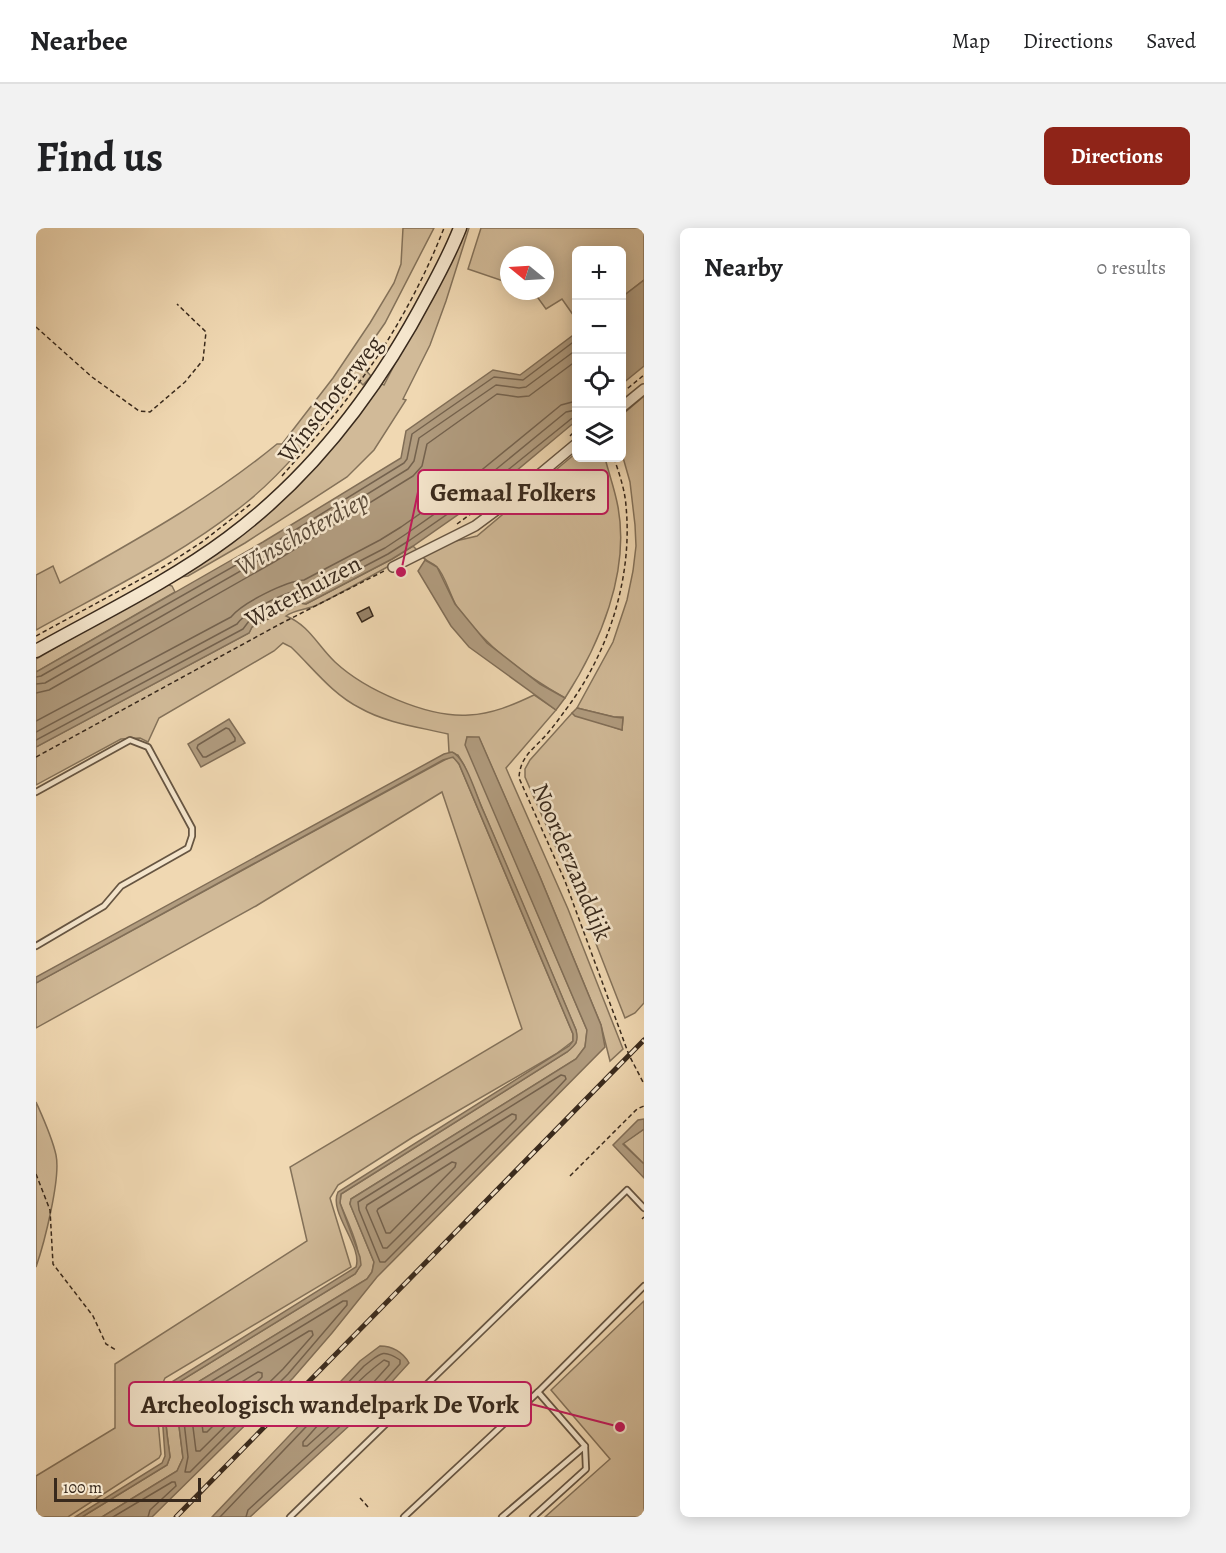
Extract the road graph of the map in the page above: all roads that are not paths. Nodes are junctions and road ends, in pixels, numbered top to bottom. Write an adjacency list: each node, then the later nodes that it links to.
1 (460, 228): 6 (main road, Winschoterweg)
2 (644, 389): 3 (street)
3 (626, 403)
4 (572, 447): 5 (street, Waterhuizen)
5 (393, 567)
6 (36, 651)
7 (36, 792): 8 (lane)
8 (36, 946)
9 (644, 1208): 13 (lane)
10 (644, 1287): 11 (lane)
11 (538, 1392): 12 (lane); 14 (lane)
12 (585, 1446): 15 (lane); 16 (lane)
13 (290, 1517)
14 (404, 1517)
15 (502, 1517)
16 (533, 1517)

